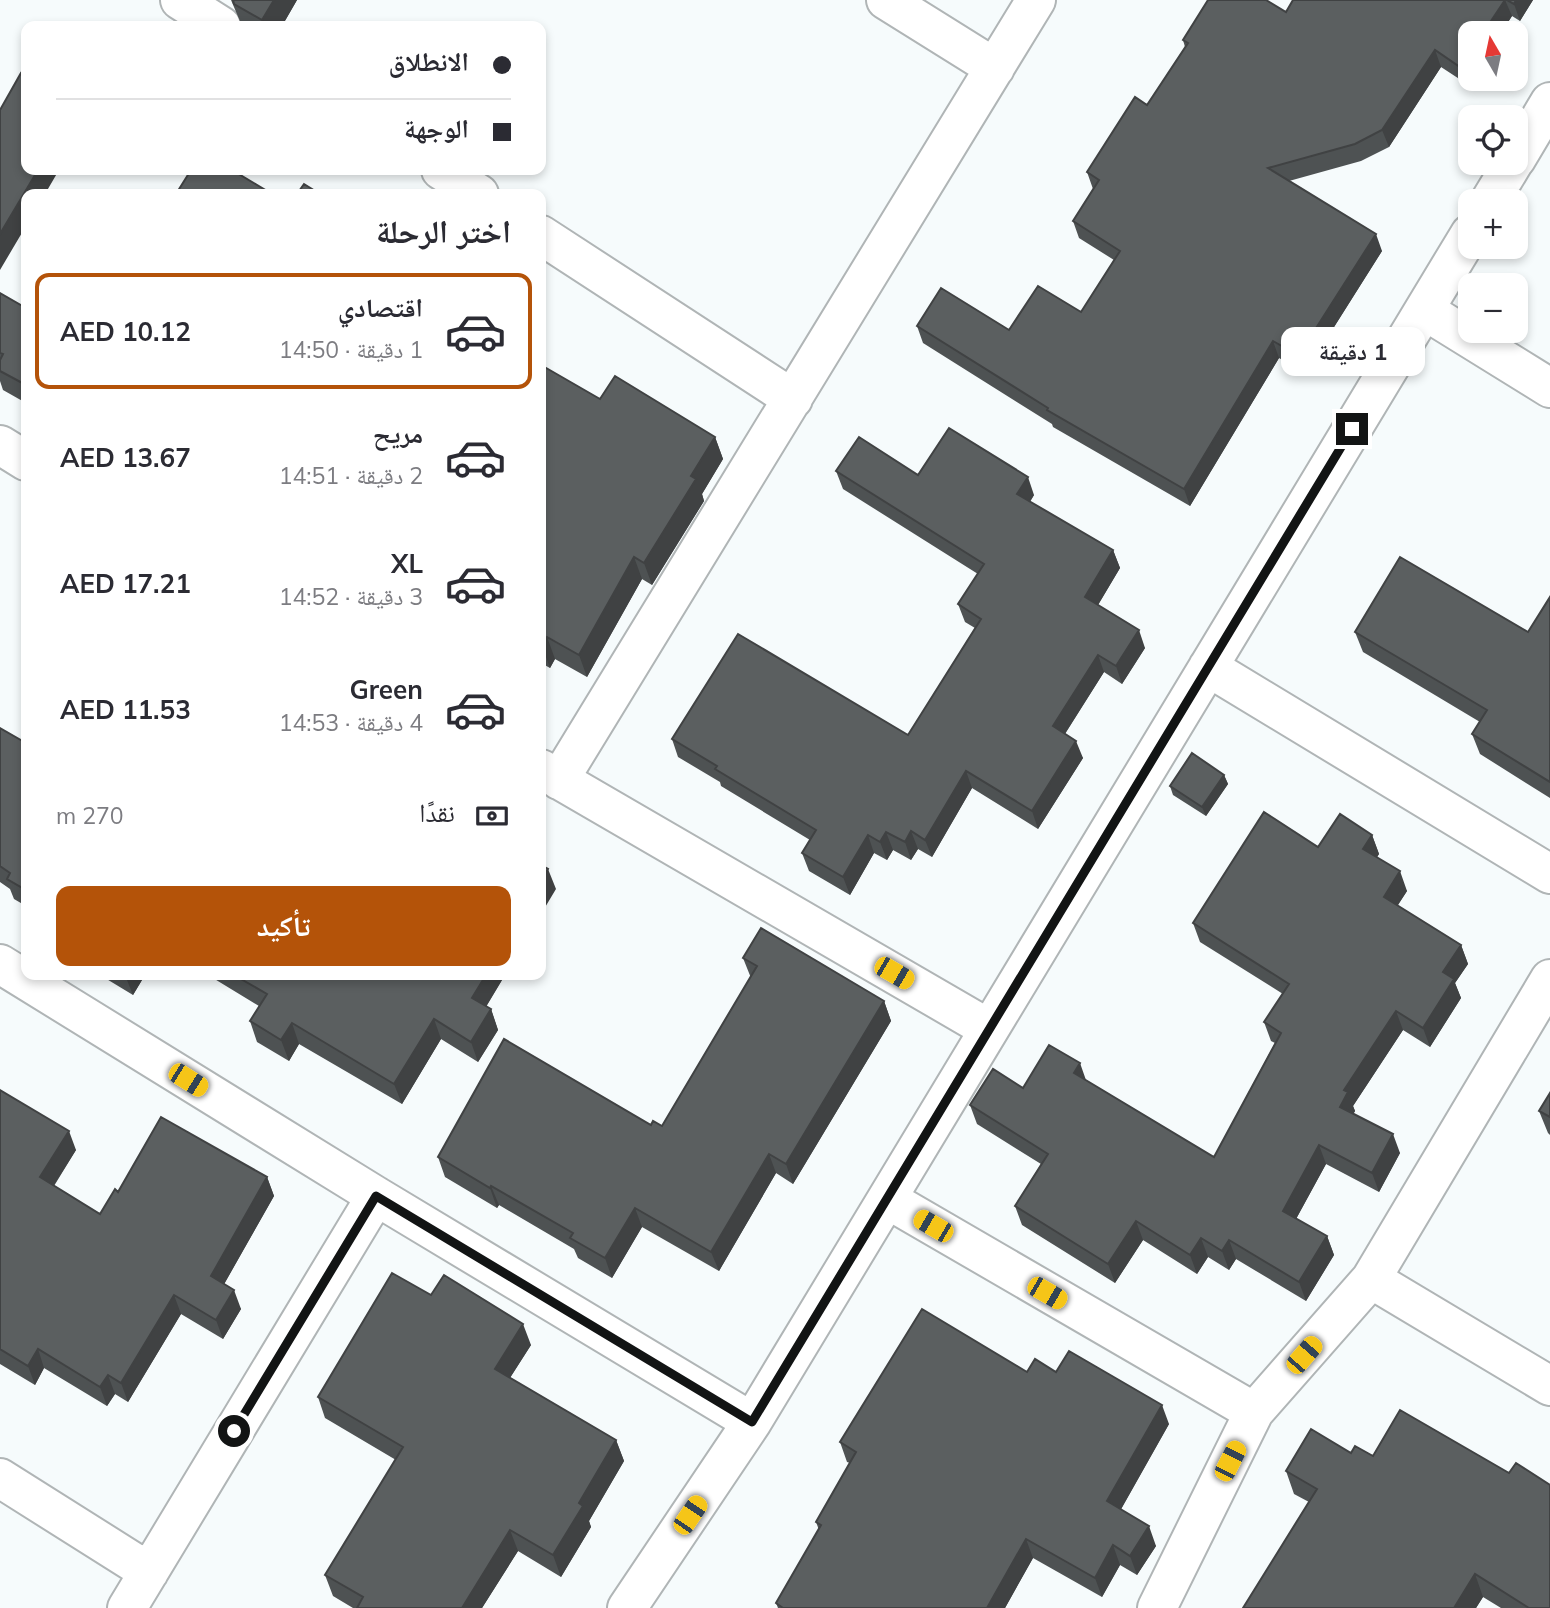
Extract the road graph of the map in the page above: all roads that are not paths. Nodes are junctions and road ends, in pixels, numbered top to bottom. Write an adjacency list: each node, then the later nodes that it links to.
1 (180, 0): 4 (street)
2 (886, 0): 5 (street)
3 (1037, 0): 5 (street)
4 (213, 21)
5 (995, 68): 14 (street)
6 (1550, 102): 7 (street)
7 (1528, 138)
8 (449, 175): 9 (street)
9 (471, 189)
10 (546, 238): 14 (street)
11 (1458, 254): 12 (street)
12 (1424, 310): 13 (street); 17 (street)
13 (1550, 388)
14 (793, 398): 18 (street)
15 (0, 445): 16 (street)
16 (21, 458)
17 (1208, 667): 19 (street); 24 (street)
18 (550, 774): 24 (street)
19 (1550, 874)
20 (0, 964): 21 (street)
21 (21, 977)
22 (1550, 979): 27 (street)
23 (26, 980): 25 (street)
24 (989, 1029): 26 (street)
25 (376, 1196): 30 (street); 32 (street)
26 (887, 1199): 29 (street); 30 (street)
27 (1371, 1279): 28 (street); 29 (street)
28 (1550, 1386)
29 (1254, 1412): 35 (street)
30 (752, 1422): 34 (street)
31 (0, 1478): 32 (street)
32 (149, 1572): 33 (street)
33 (127, 1608)
34 (627, 1608)
35 (1157, 1608)

